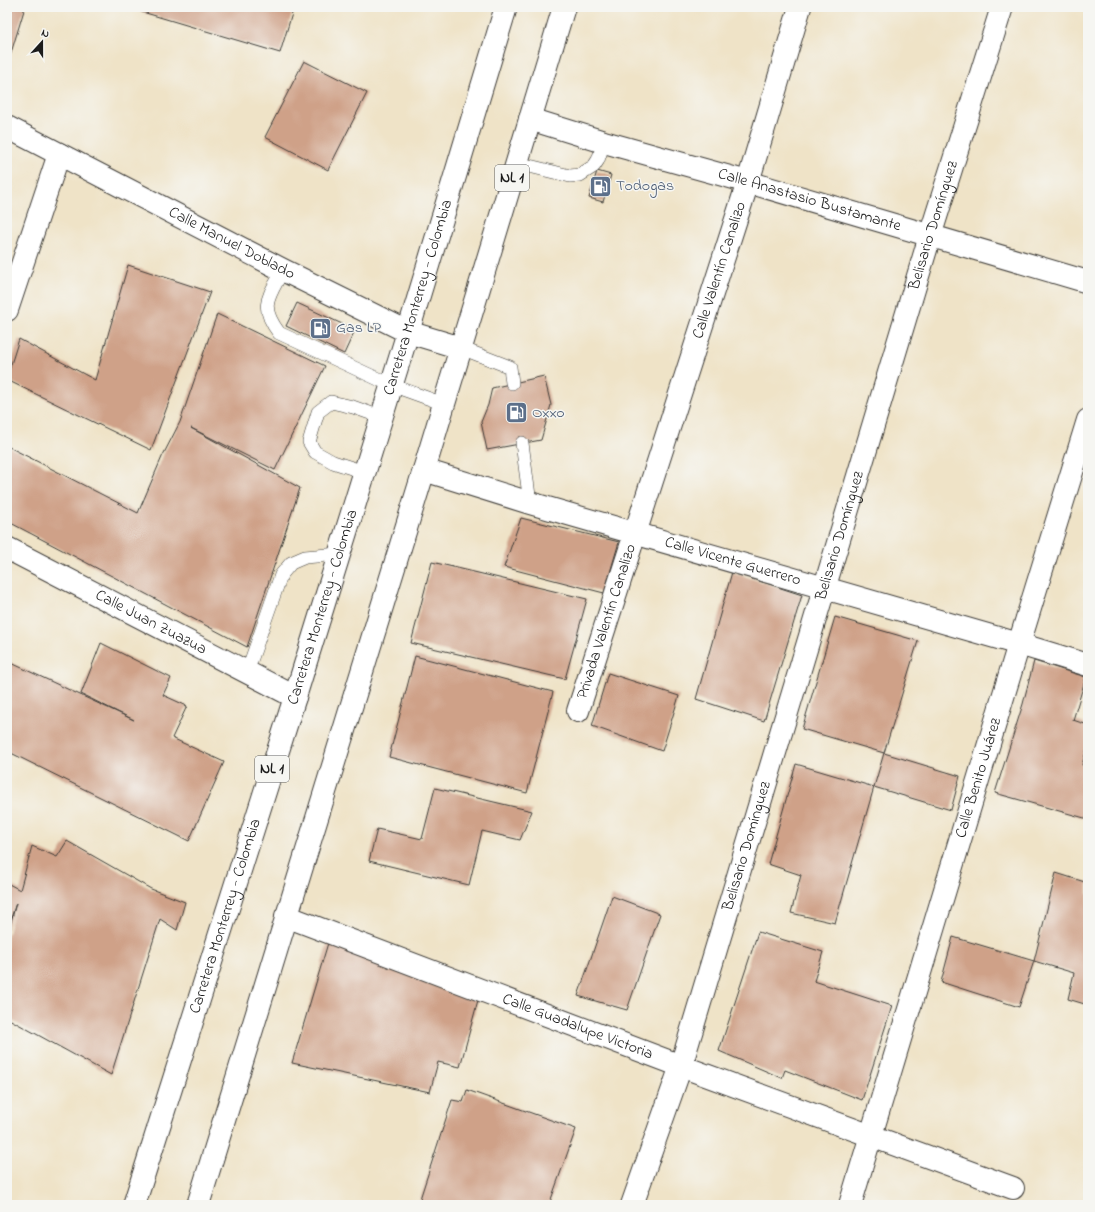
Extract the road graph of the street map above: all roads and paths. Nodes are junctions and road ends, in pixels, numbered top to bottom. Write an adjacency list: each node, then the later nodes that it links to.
1 (506, 7): 15 (street, Carretera Monterrey - Colombia / NL 1)
2 (564, 7): 5 (street, NL 1)
3 (800, 7): 10 (street, Calle Valentín Canalizo)
4 (1002, 7): 11 (street, Belisario Domínguez)
5 (530, 119): 7 (street, Calle Anastasio Bustamante); 9 (street, NL 1)
6 (7, 127): 8 (street, Calle Manuel Doblado)
7 (604, 142): 9 (lane); 10 (street, Calle Anastasio Bustamante)
8 (59, 154): 12 (street, Calle Manuel Doblado); 14 (street)
9 (517, 163): 16 (street, NL 1)
10 (748, 182): 11 (street, Calle Anastasio Bustamante); 26 (street, Calle Valentín Canalizo)
11 (930, 236): 13 (street, Calle Anastasio Bustamante); 29 (street, Belisario Domínguez)
12 (283, 270): 15 (street, Calle Manuel Doblado); 18 (lane)
13 (1088, 282)
14 (7, 310)
15 (408, 332): 16 (street, Calle Manuel Doblado); 18 (street, Carretera Monterrey - Colombia / NL 1)
16 (461, 348): 17 (lane); 19 (street, NL 1)
17 (512, 383)
18 (391, 384): 19 (lane); 20 (street, Carretera Monterrey - Colombia / NL 1)
19 (444, 404): 23 (street, NL 1)
20 (381, 417): 24 (street, Carretera Monterrey - Colombia / NL 1); 24 (lane)
21 (1088, 420): 30 (street, Calle Benito Juárez)
22 (522, 443): 25 (lane)
23 (424, 470): 25 (street, Calle Vicente Guerrero); 35 (street, NL 1)
24 (364, 472): 28 (street, Carretera Monterrey - Colombia / NL 1)
25 (530, 503): 26 (street, Calle Vicente Guerrero)
26 (634, 532): 29 (street, Calle Vicente Guerrero); 34 (street, Privada Valentín Canalizo)
27 (7, 548): 32 (street, Calle Juan Zuazua)
28 (339, 554): 32 (lane); 33 (street, Carretera Monterrey - Colombia / NL 1)
29 (824, 588): 30 (street, Calle Vicente Guerrero); 36 (street, Belisario Domínguez)
30 (1019, 644): 31 (street, Calle Vicente Guerrero); 37 (street, Calle Benito Juárez)
31 (1088, 665)
32 (247, 672): 33 (street, Calle Juan Zuazua)
33 (295, 697): 39 (street, Carretera Monterrey - Colombia / NL 1)
34 (578, 711)
35 (286, 916): 36 (street, Calle Guadalupe Victoria); 40 (street, NL 1)
36 (681, 1066): 37 (street, Calle Guadalupe Victoria); 41 (street, Belisario Domínguez)
37 (871, 1136): 38 (street, Calle Guadalupe Victoria); 42 (street, Calle Benito Juárez)
38 (1013, 1188)
39 (134, 1205)
40 (198, 1205)
41 (632, 1205)
42 (850, 1205)

